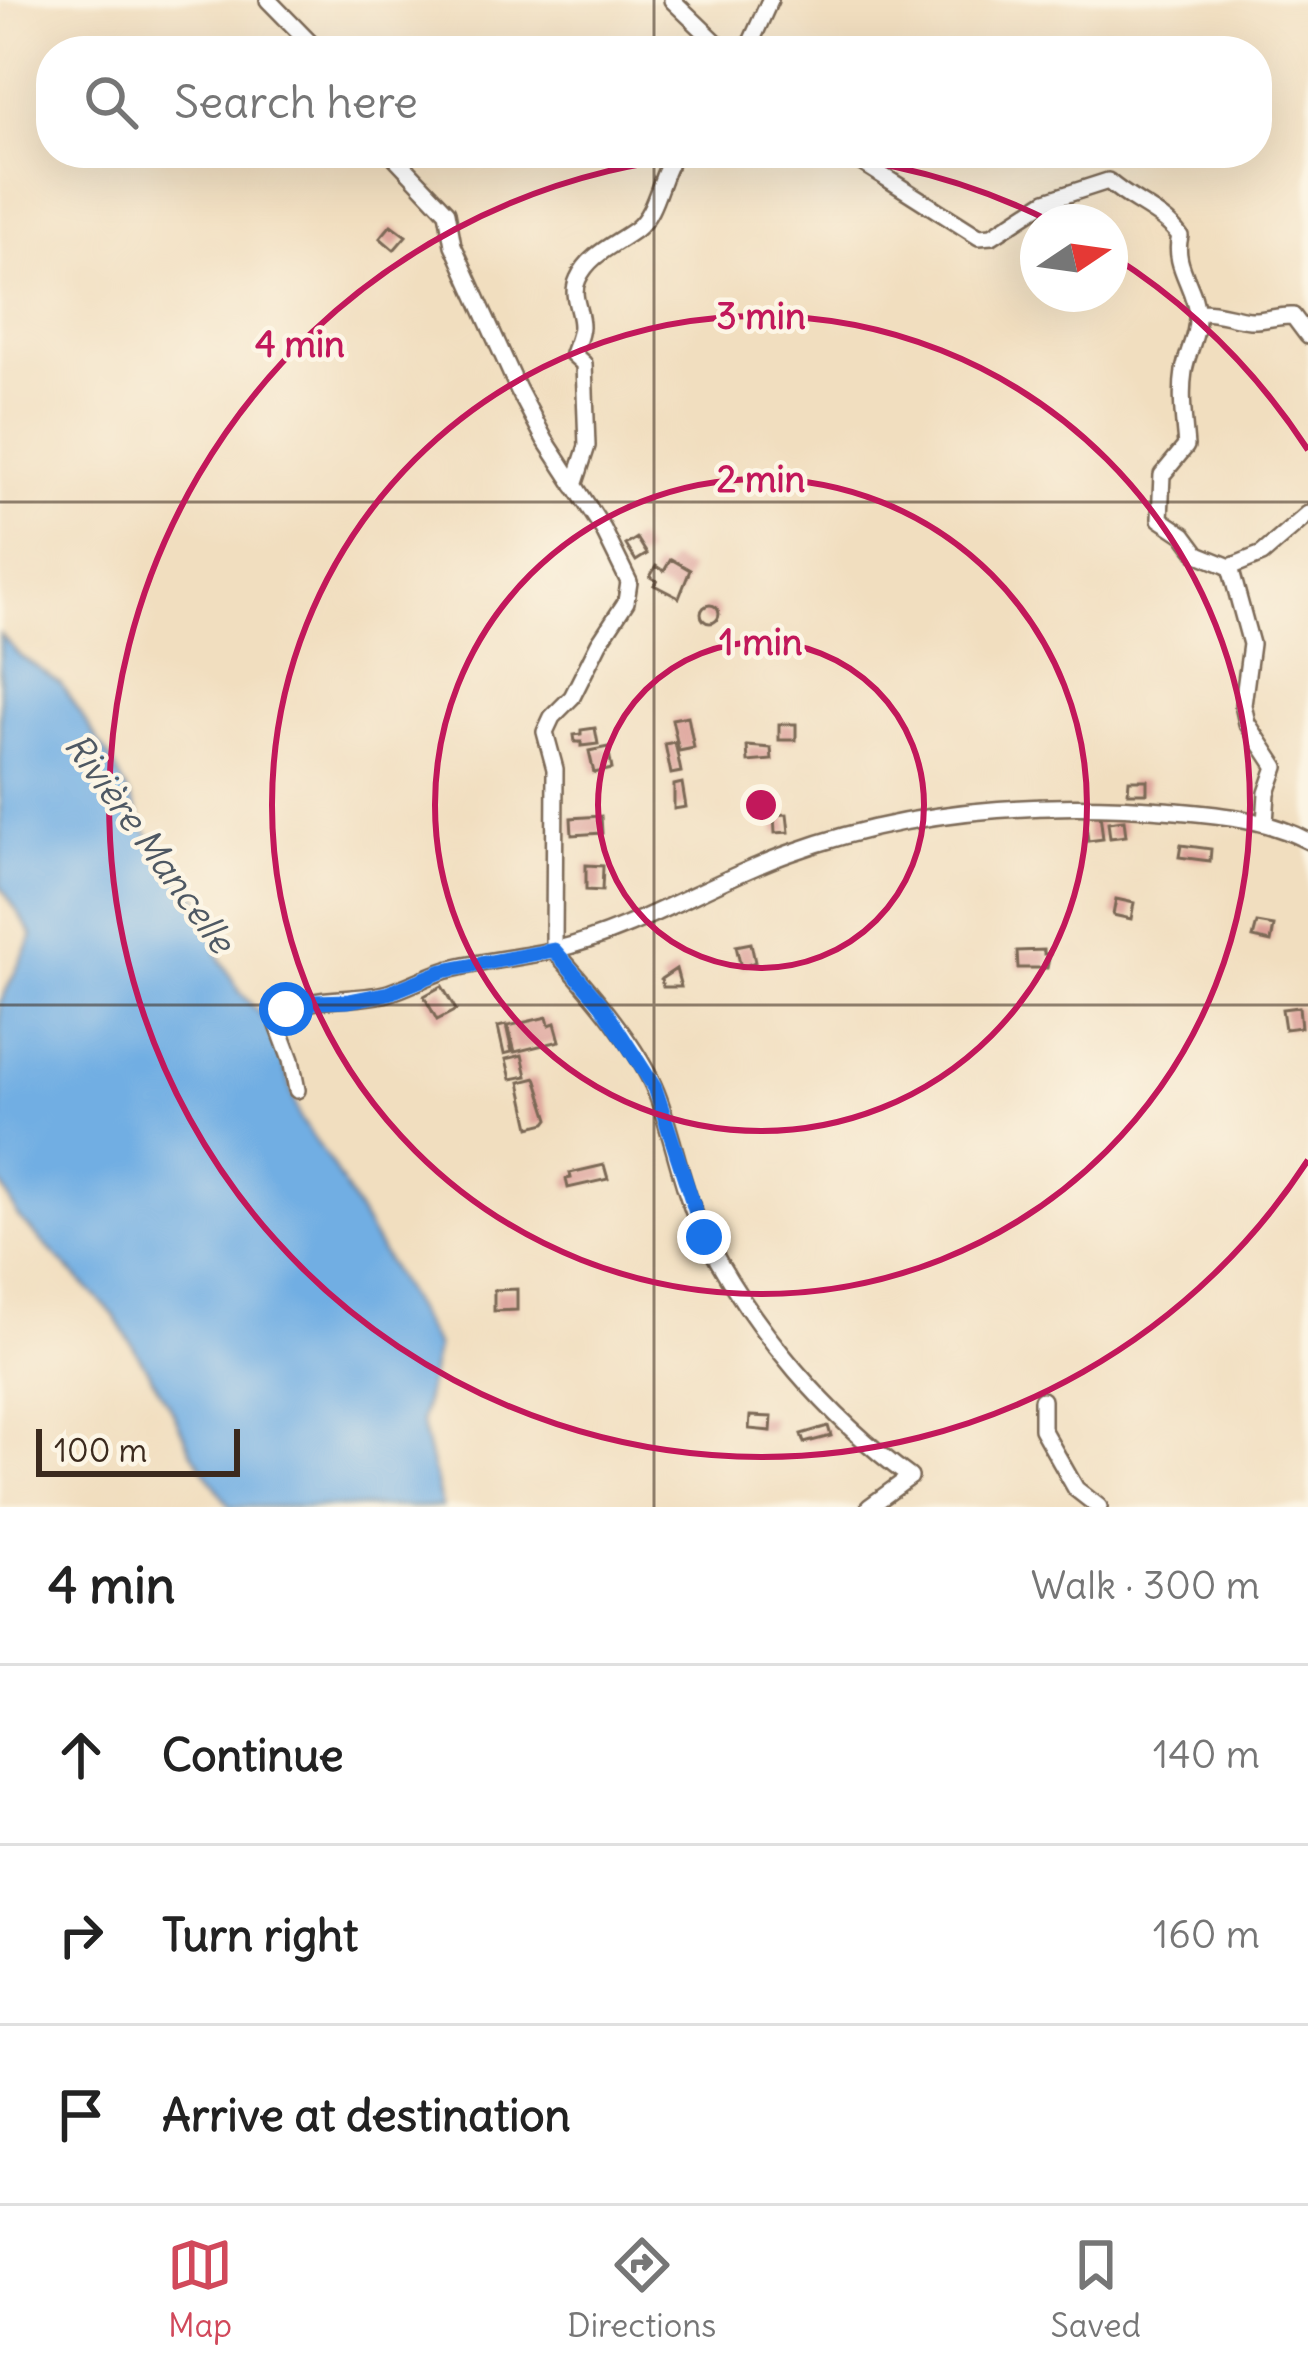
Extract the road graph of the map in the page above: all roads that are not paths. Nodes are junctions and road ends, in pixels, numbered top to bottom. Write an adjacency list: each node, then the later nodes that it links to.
1 (268, 0): 4 (street)
2 (672, 0): 5 (street)
3 (770, 0): 6 (street)
4 (303, 36)
5 (709, 36)
6 (754, 36)
7 (405, 168): 12 (street)
8 (665, 168): 12 (street)
9 (871, 168): 10 (street)
10 (1197, 312): 11 (street); 14 (street)
11 (1308, 336)
12 (574, 486): 17 (street)
13 (1308, 514): 14 (street)
14 (1231, 567): 15 (street)
15 (1264, 824): 16 (street); 17 (street)
16 (1308, 841)
17 (554, 950): 18 (street); 20 (street)
18 (297, 1090)
19 (1042, 1400): 21 (street)
20 (869, 1507)
21 (1099, 1507)

